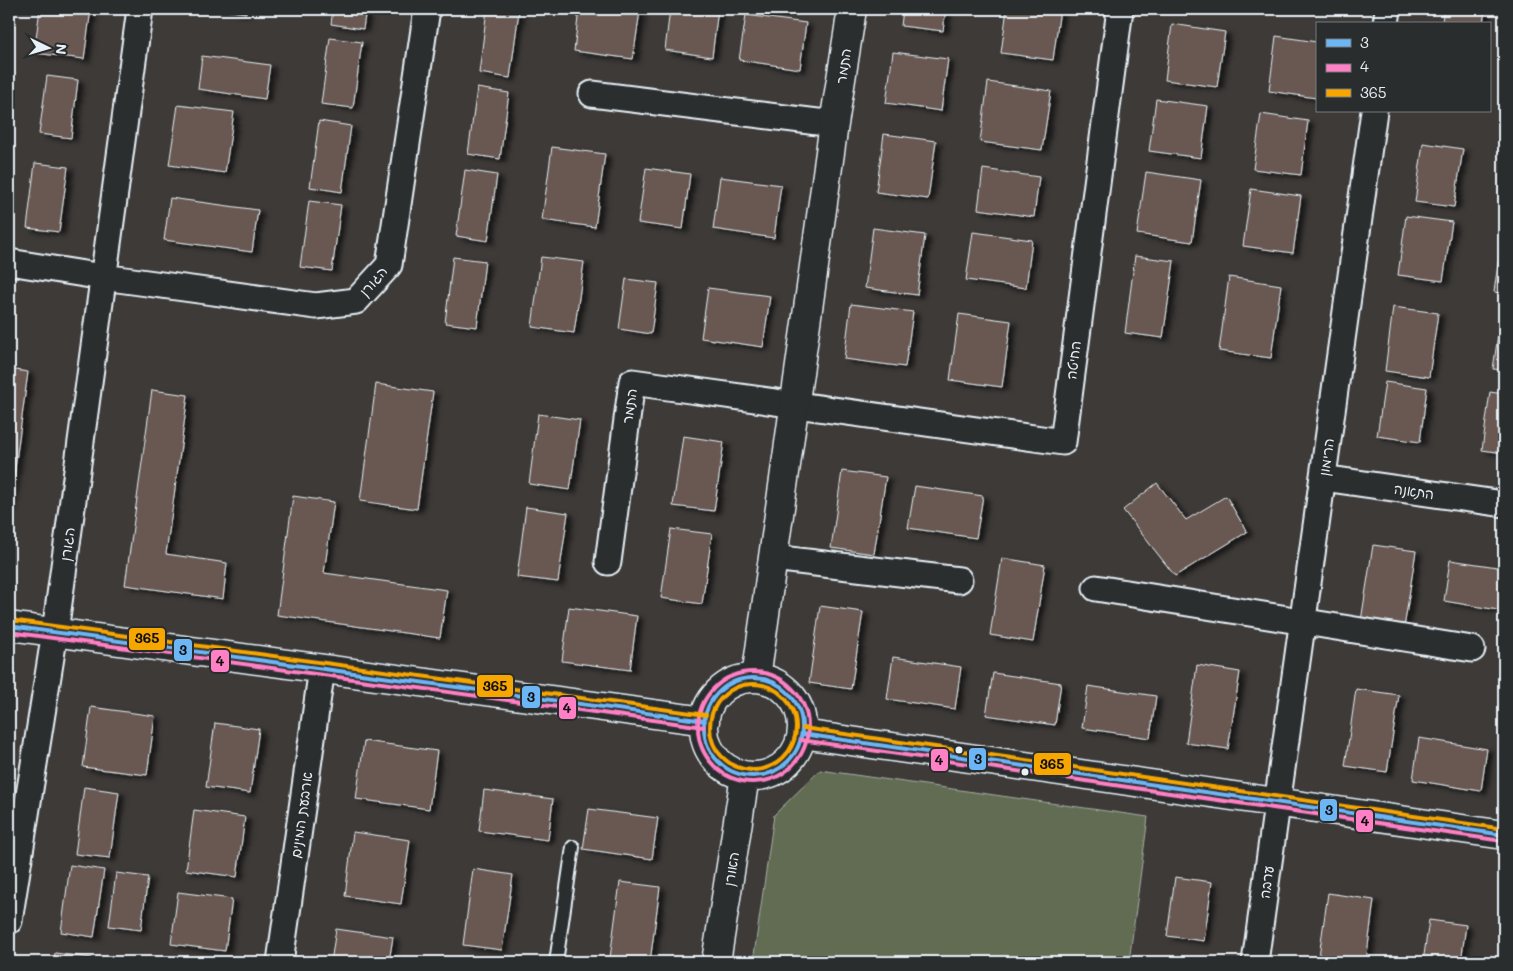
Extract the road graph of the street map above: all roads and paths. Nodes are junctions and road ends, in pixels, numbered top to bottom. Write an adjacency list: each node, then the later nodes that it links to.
1 (140, 9): 11 (street, הגורן)
2 (427, 9): 11 (street, הגורן)
3 (852, 9): 9 (street, התמר)
4 (1120, 9): 12 (street, החיטה)
5 (1388, 9): 6 (street)
6 (1386, 22)
7 (592, 94): 9 (street)
8 (1374, 112): 13 (street, הרימון)
9 (834, 124): 12 (street, התמר)
10 (9, 262): 11 (street, הגורן)
11 (103, 277): 21 (street, הגורן)
12 (794, 404): 15 (street, התמר); 16 (street, התמר)
13 (1323, 478): 14 (street, התאנה); 19 (street, הרימון)
14 (1504, 504)
15 (773, 558): 17 (street); 24 (street, התמר)
16 (608, 562)
17 (959, 580)
18 (1096, 588): 19 (street)
19 (1303, 622): 22 (street); 28 (street, הרימון)
20 (9, 626): 21 (street)
21 (55, 632): 23 (street); 31 (street)
22 (1472, 649)
23 (322, 668): 25 (street); 32 (street, ארבעת המינים)
24 (756, 678): 25 (street); 26 (street)
25 (705, 721): 27 (street)
26 (802, 734): 27 (street); 28 (street)
27 (744, 776): 34 (street, האורן)
28 (1277, 802): 29 (street); 35 (street, ערבה)
29 (1504, 835)
30 (573, 847): 33 (lane)
31 (9, 922)
32 (280, 962)
33 (556, 962)
34 (716, 962)
35 (1255, 962)

